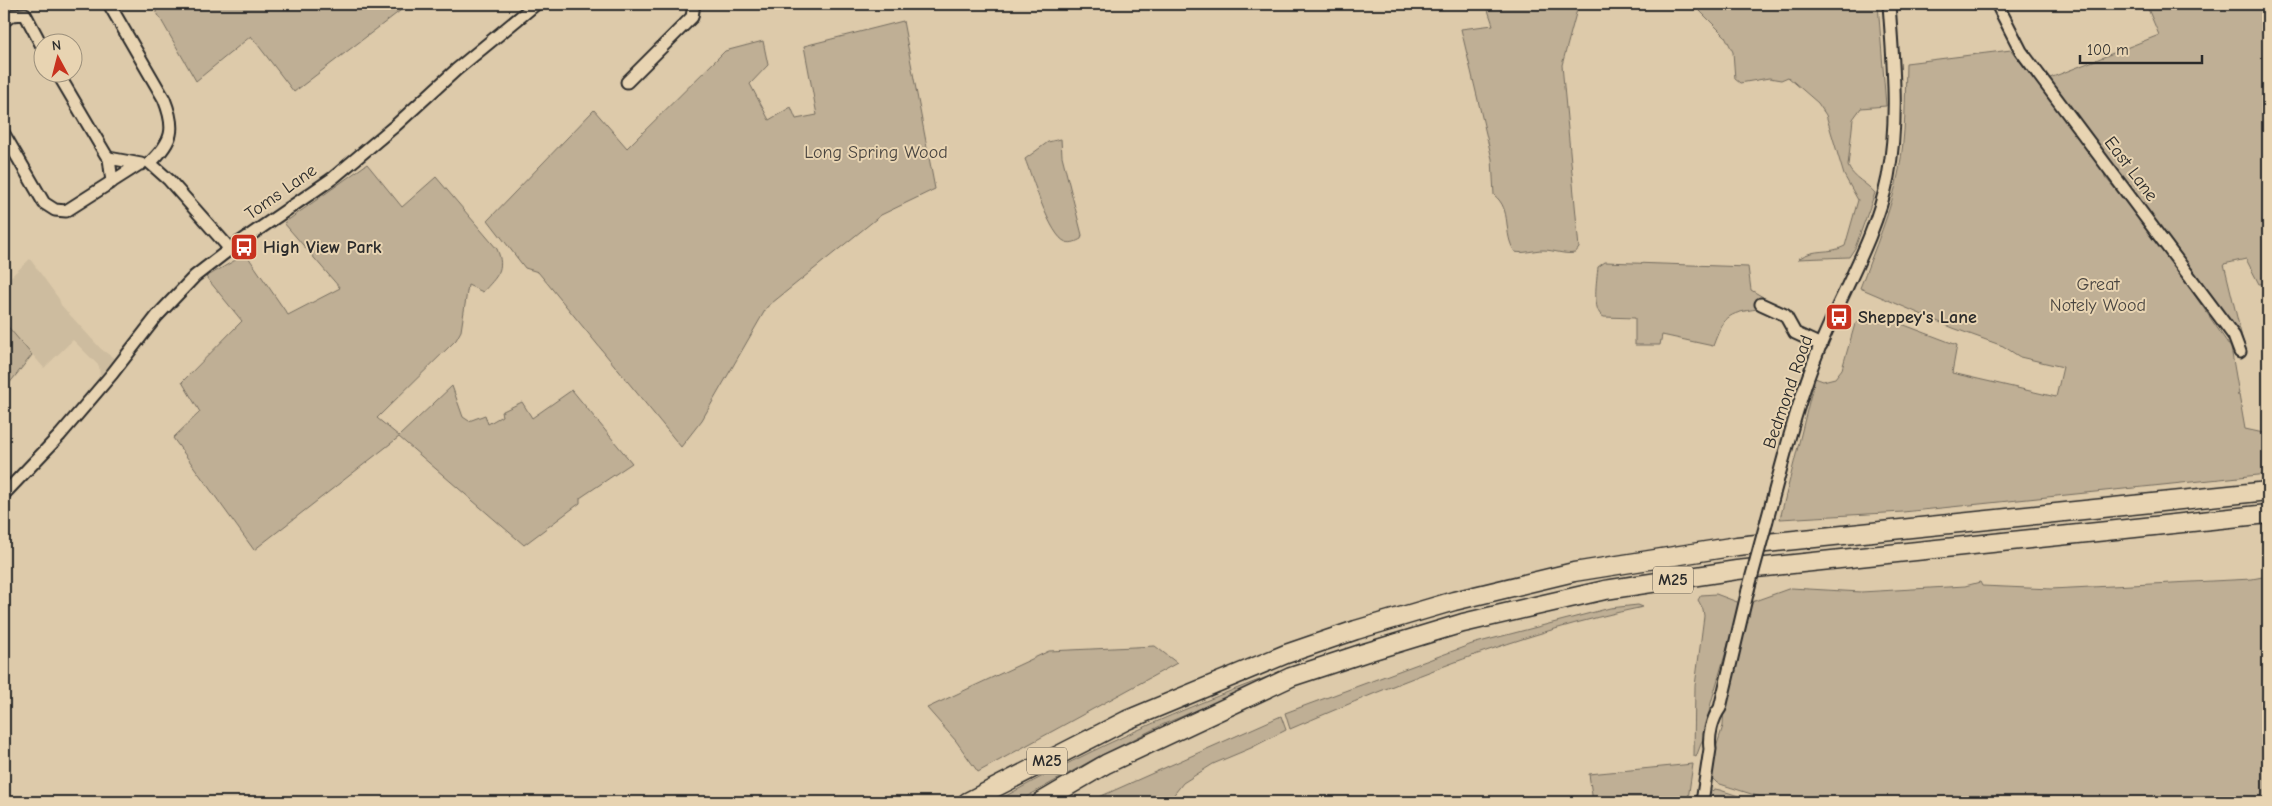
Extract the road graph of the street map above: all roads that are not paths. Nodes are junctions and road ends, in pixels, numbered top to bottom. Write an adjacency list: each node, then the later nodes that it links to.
1 (109, 4): 13 (street)
2 (536, 4): 16 (street, Toms Lane)
3 (694, 4): 10 (street)
4 (1889, 4): 18 (street, Bedmond Road)
5 (1997, 4): 19 (street, East Lane)
6 (27, 9): 7 (street); 8 (street)
7 (4, 21)
8 (36, 32)
9 (63, 82): 12 (street)
10 (627, 82)
11 (4, 134): 15 (street)
12 (109, 158): 14 (street); 15 (street)
13 (150, 163): 14 (street); 16 (street)
14 (138, 165): 15 (street)
15 (112, 182)
16 (230, 249): 21 (street, Toms Lane)
17 (1761, 304): 18 (street)
18 (1821, 345): 25 (street, Bedmond Road, bridge)
19 (2240, 352)
20 (2268, 491): 23 (highway, M25)
21 (4, 494)
22 (2268, 514): 24 (highway, M25)
23 (967, 802)
24 (1041, 802)
25 (1702, 802)

